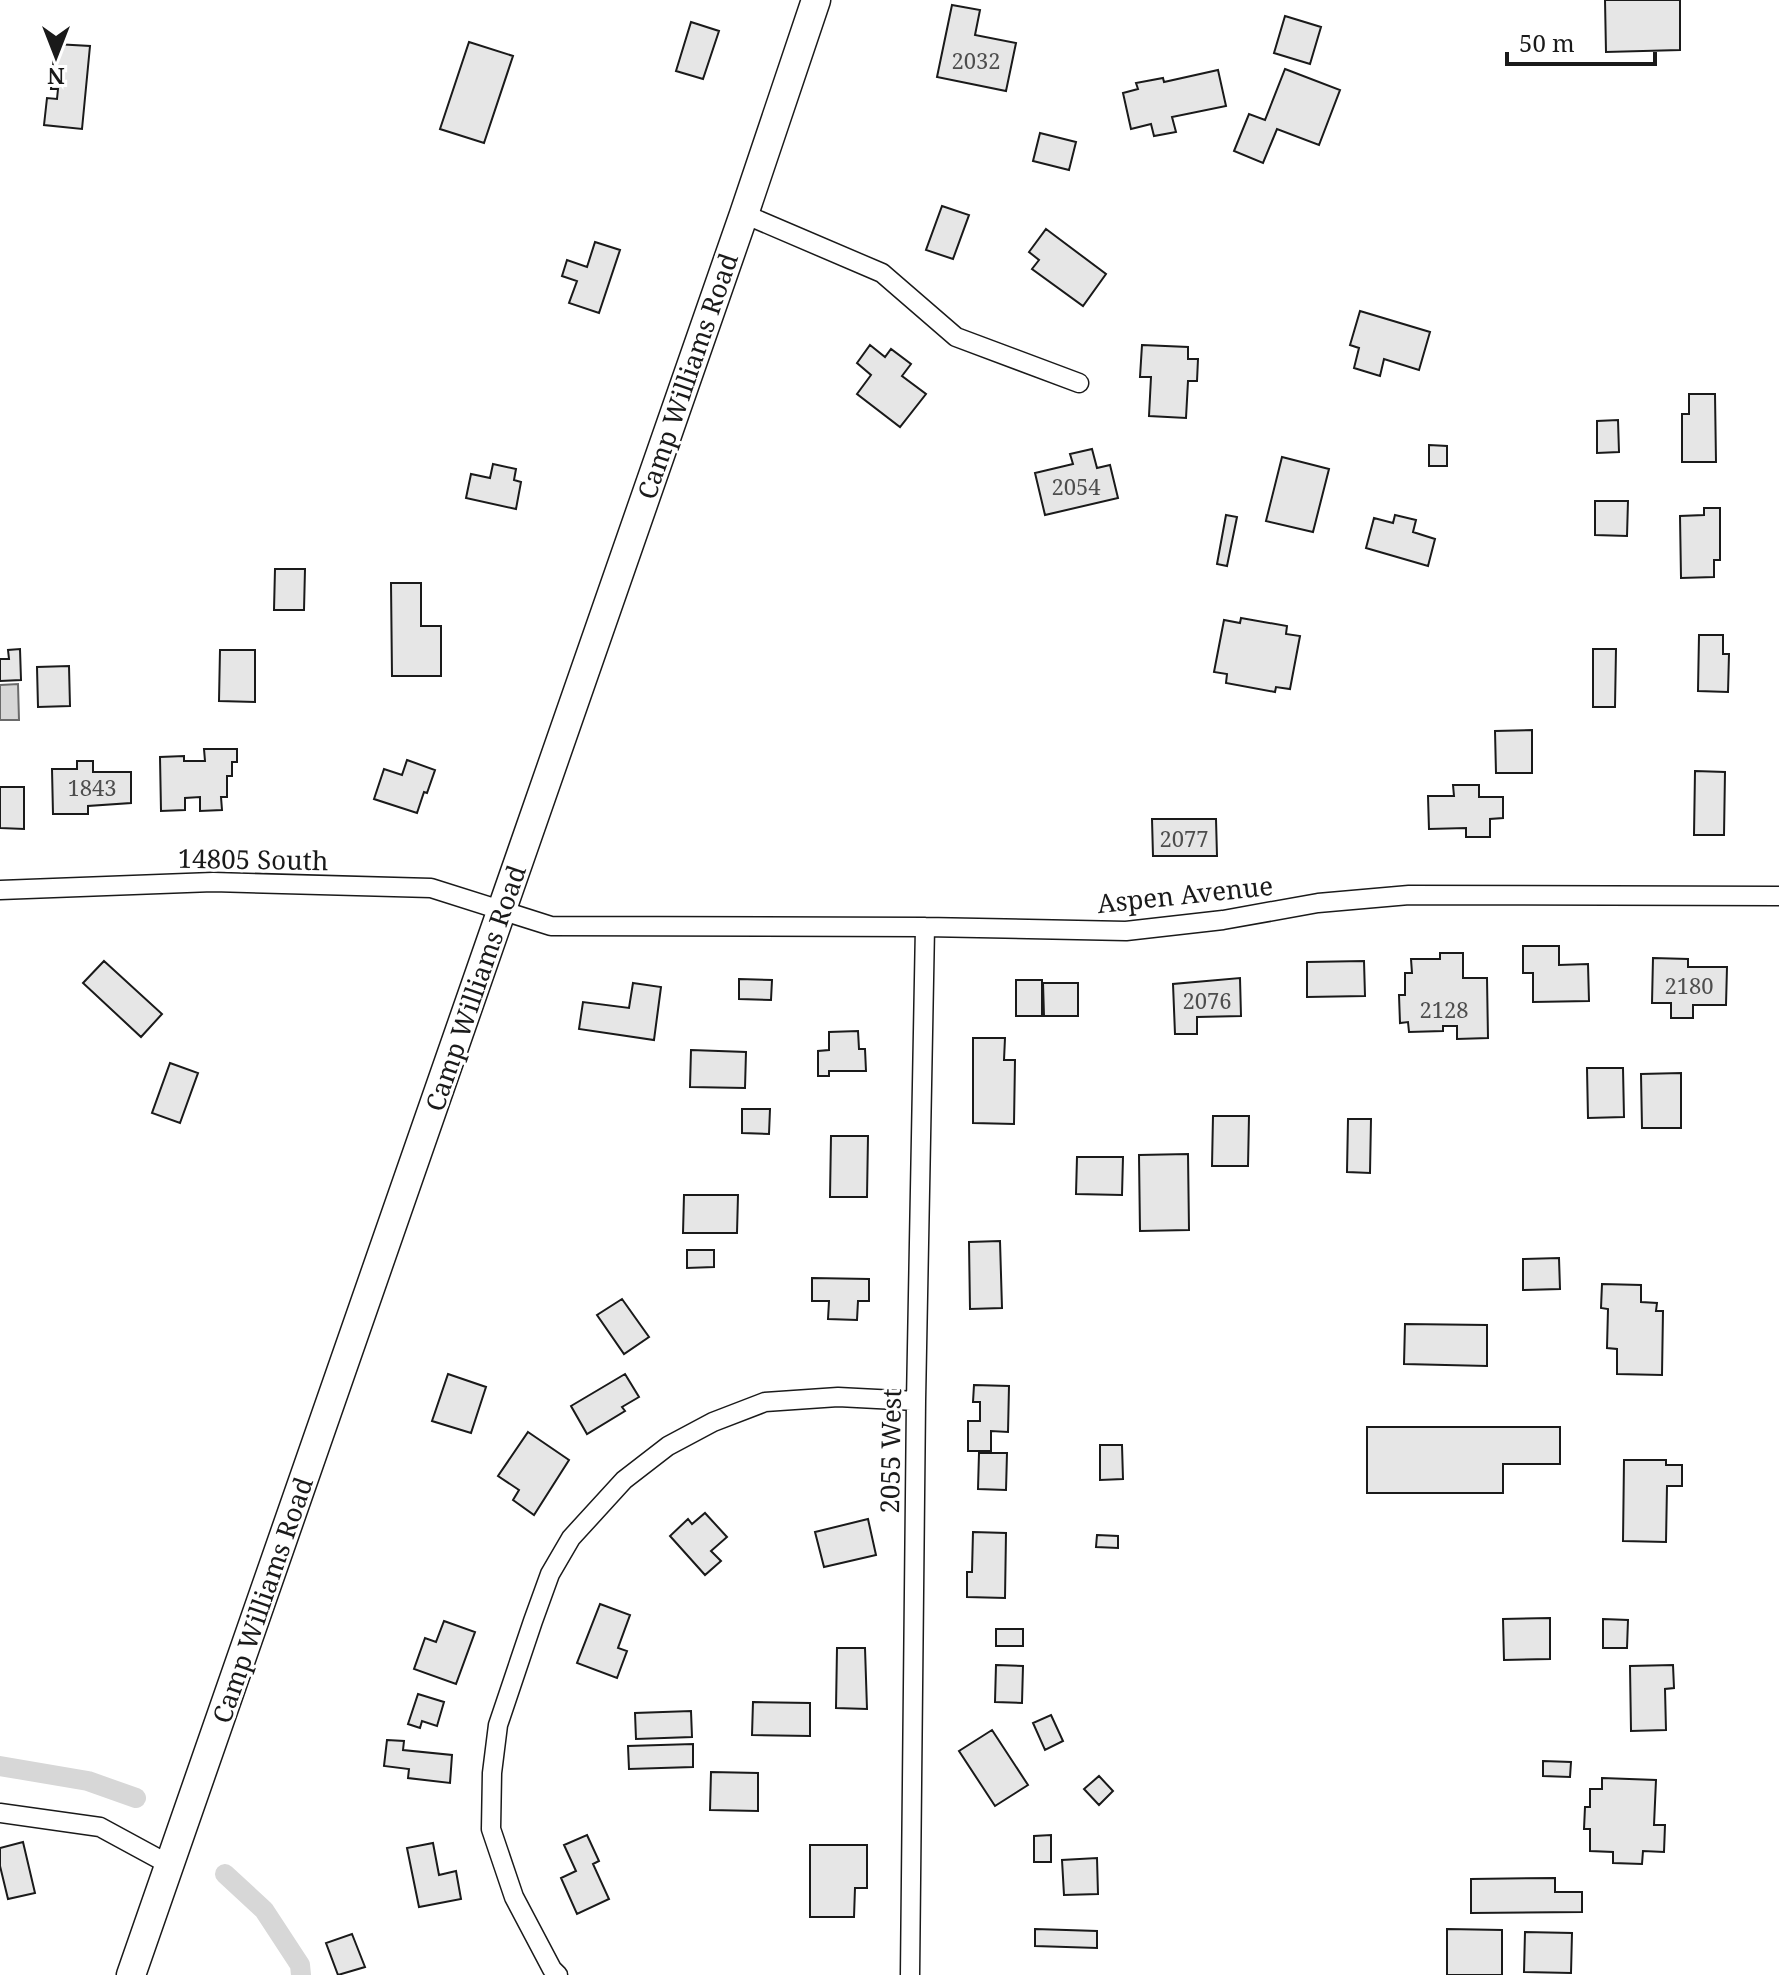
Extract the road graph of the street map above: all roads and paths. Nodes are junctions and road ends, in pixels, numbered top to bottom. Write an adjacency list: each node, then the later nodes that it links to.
1 (816, 0): 2 (main road, Camp Williams Road)
2 (744, 214): 3 (street); 6 (main road, Camp Williams Road)
3 (1079, 383)
4 (0, 890): 6 (street, 14805 South)
5 (1779, 896): 7 (street, Aspen Avenue)
6 (501, 910): 7 (street, Aspen Avenue); 10 (main road, Camp Williams Road)
7 (925, 927): 8 (street, 2055 West)
8 (916, 1401): 12 (street); 13 (street, 2055 West)
9 (0, 1813): 10 (street)
10 (170, 1865): 11 (main road, Camp Williams Road)
11 (131, 1975)
12 (558, 1975)
13 (910, 1975)

